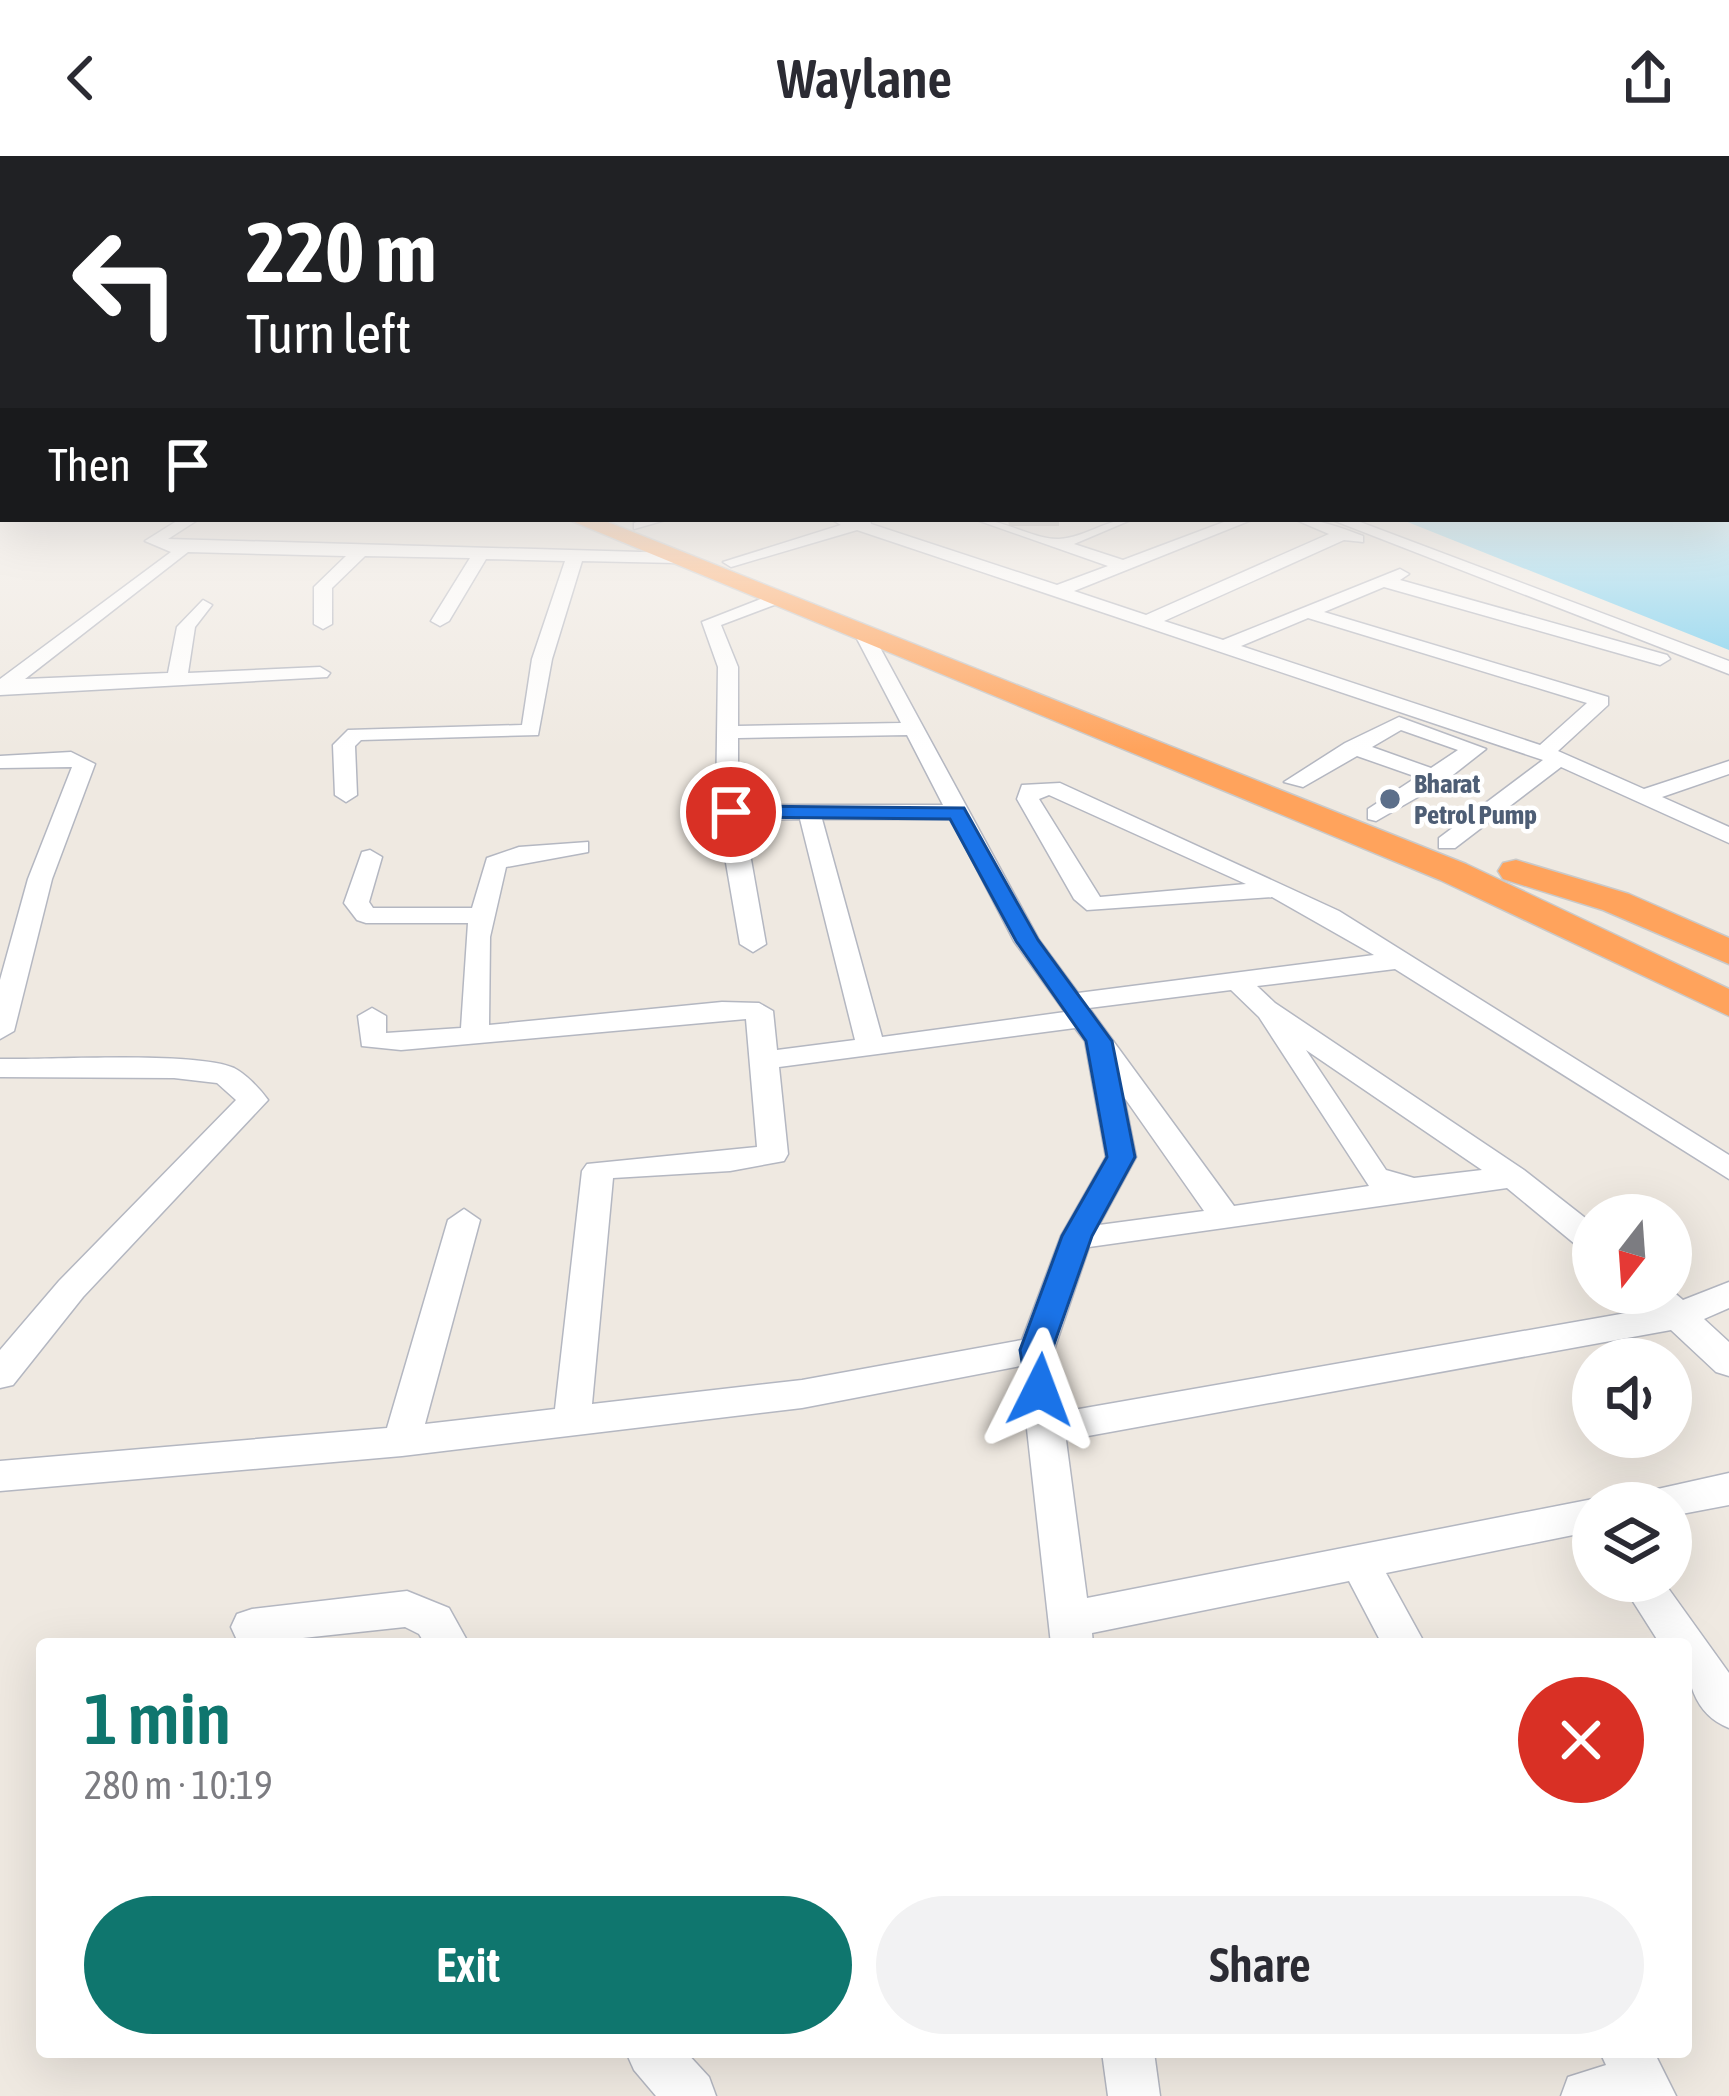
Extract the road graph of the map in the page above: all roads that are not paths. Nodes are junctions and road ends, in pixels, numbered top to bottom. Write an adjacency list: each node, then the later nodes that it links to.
1 (154, 569): 28 (street)
2 (341, 569): 20 (street)
3 (472, 569): 18 (street)
4 (571, 569): 37 (street)
5 (702, 569): 15 (highway)
6 (748, 569): 36 (highway)
7 (994, 569): 14 (street)
8 (1117, 569): 14 (street)
9 (1256, 569): 19 (street)
10 (1413, 569): 13 (street)
11 (1432, 569): 23 (street)
12 (1455, 569): 24 (street)
13 (1383, 581): 17 (street); 23 (street)
14 (1058, 591): 19 (street)
15 (776, 598): 21 (highway); 30 (street)
16 (203, 605): 26 (street)
17 (1306, 612): 22 (street); 32 (street)
18 (440, 621)
19 (1146, 622): 22 (street)
20 (323, 624)
21 (864, 635): 29 (street); 47 (highway)
22 (1225, 646): 32 (street)
23 (1653, 656): 27 (street)
24 (1729, 668)
25 (320, 673): 26 (street)
26 (177, 680): 28 (street)
27 (1729, 686)
28 (2, 687)
29 (911, 729): 30 (street); 40 (street)
30 (728, 732): 39 (street)
31 (1352, 747): 35 (street); 35 (street); 36 (street)
32 (1551, 756): 38 (street); 44 (street)
33 (0, 762): 52 (street)
34 (1729, 767): 38 (street)
35 (1436, 777): 41 (street)
36 (1295, 782): 41 (highway)
37 (346, 794)
38 (1644, 796): 43 (street)
39 (731, 812): 42 (street); 51 (street)
40 (957, 812): 42 (street); 60 (street)
41 (1376, 814): 44 (highway)
42 (810, 816): 64 (street)
43 (1729, 836)
44 (1447, 843): 47 (highway)
45 (580, 847): 50 (street)
46 (370, 857): 50 (street)
47 (1503, 880): 49 (highway); 53 (highway); 61 (highway)
48 (1276, 889): 48 (street); 54 (street)
49 (1559, 904): 55 (highway); 57 (highway)
50 (481, 916): 63 (street)
51 (753, 944)
52 (10, 947): 62 (street)
53 (1729, 952)
54 (1400, 960): 56 (street); 67 (street)
55 (1729, 969)
56 (1234, 978): 58 (street); 60 (street)
57 (1729, 1004)
58 (1265, 1009): 68 (street); 69 (street)
59 (372, 1016): 63 (street)
60 (1086, 1020): 64 (street); 70 (street); 73 (street)
61 (1729, 1020)
62 (0, 1031)
63 (475, 1036): 65 (street)
64 (870, 1044): 65 (street)
65 (762, 1061): 81 (street)
66 (0, 1068): 80 (street)
67 (1729, 1169)
68 (1513, 1177): 69 (street); 72 (street)
69 (1413, 1189): 70 (street)
70 (1225, 1217): 73 (street)
71 (464, 1220): 83 (street)
72 (1572, 1224)
73 (1077, 1236): 78 (street)
74 (1729, 1294): 75 (street)
75 (1692, 1300)
76 (1617, 1314): 82 (street)
77 (1677, 1314): 79 (street)
78 (1036, 1350): 81 (street); 82 (street)
79 (1729, 1363)
80 (0, 1375)
81 (572, 1421): 83 (street)
82 (1044, 1430): 91 (street)
83 (402, 1442): 84 (street)
84 (0, 1476)
85 (1729, 1490): 86 (street)
86 (1692, 1497)
87 (1572, 1519): 88 (street)
88 (1358, 1560): 91 (street); 93 (street)
89 (1655, 1602): 94 (street)
90 (252, 1627): 92 (street)
91 (1071, 1632)
92 (444, 1638)
93 (1401, 1638)
94 (1680, 1638)
95 (1692, 1655): 96 (street)
96 (1729, 1708)
97 (657, 2058): 100 (street)
98 (1129, 2058): 101 (street)
99 (1639, 2077): 102 (street)
100 (690, 2096)
101 (1134, 2096)
102 (1587, 2096)

